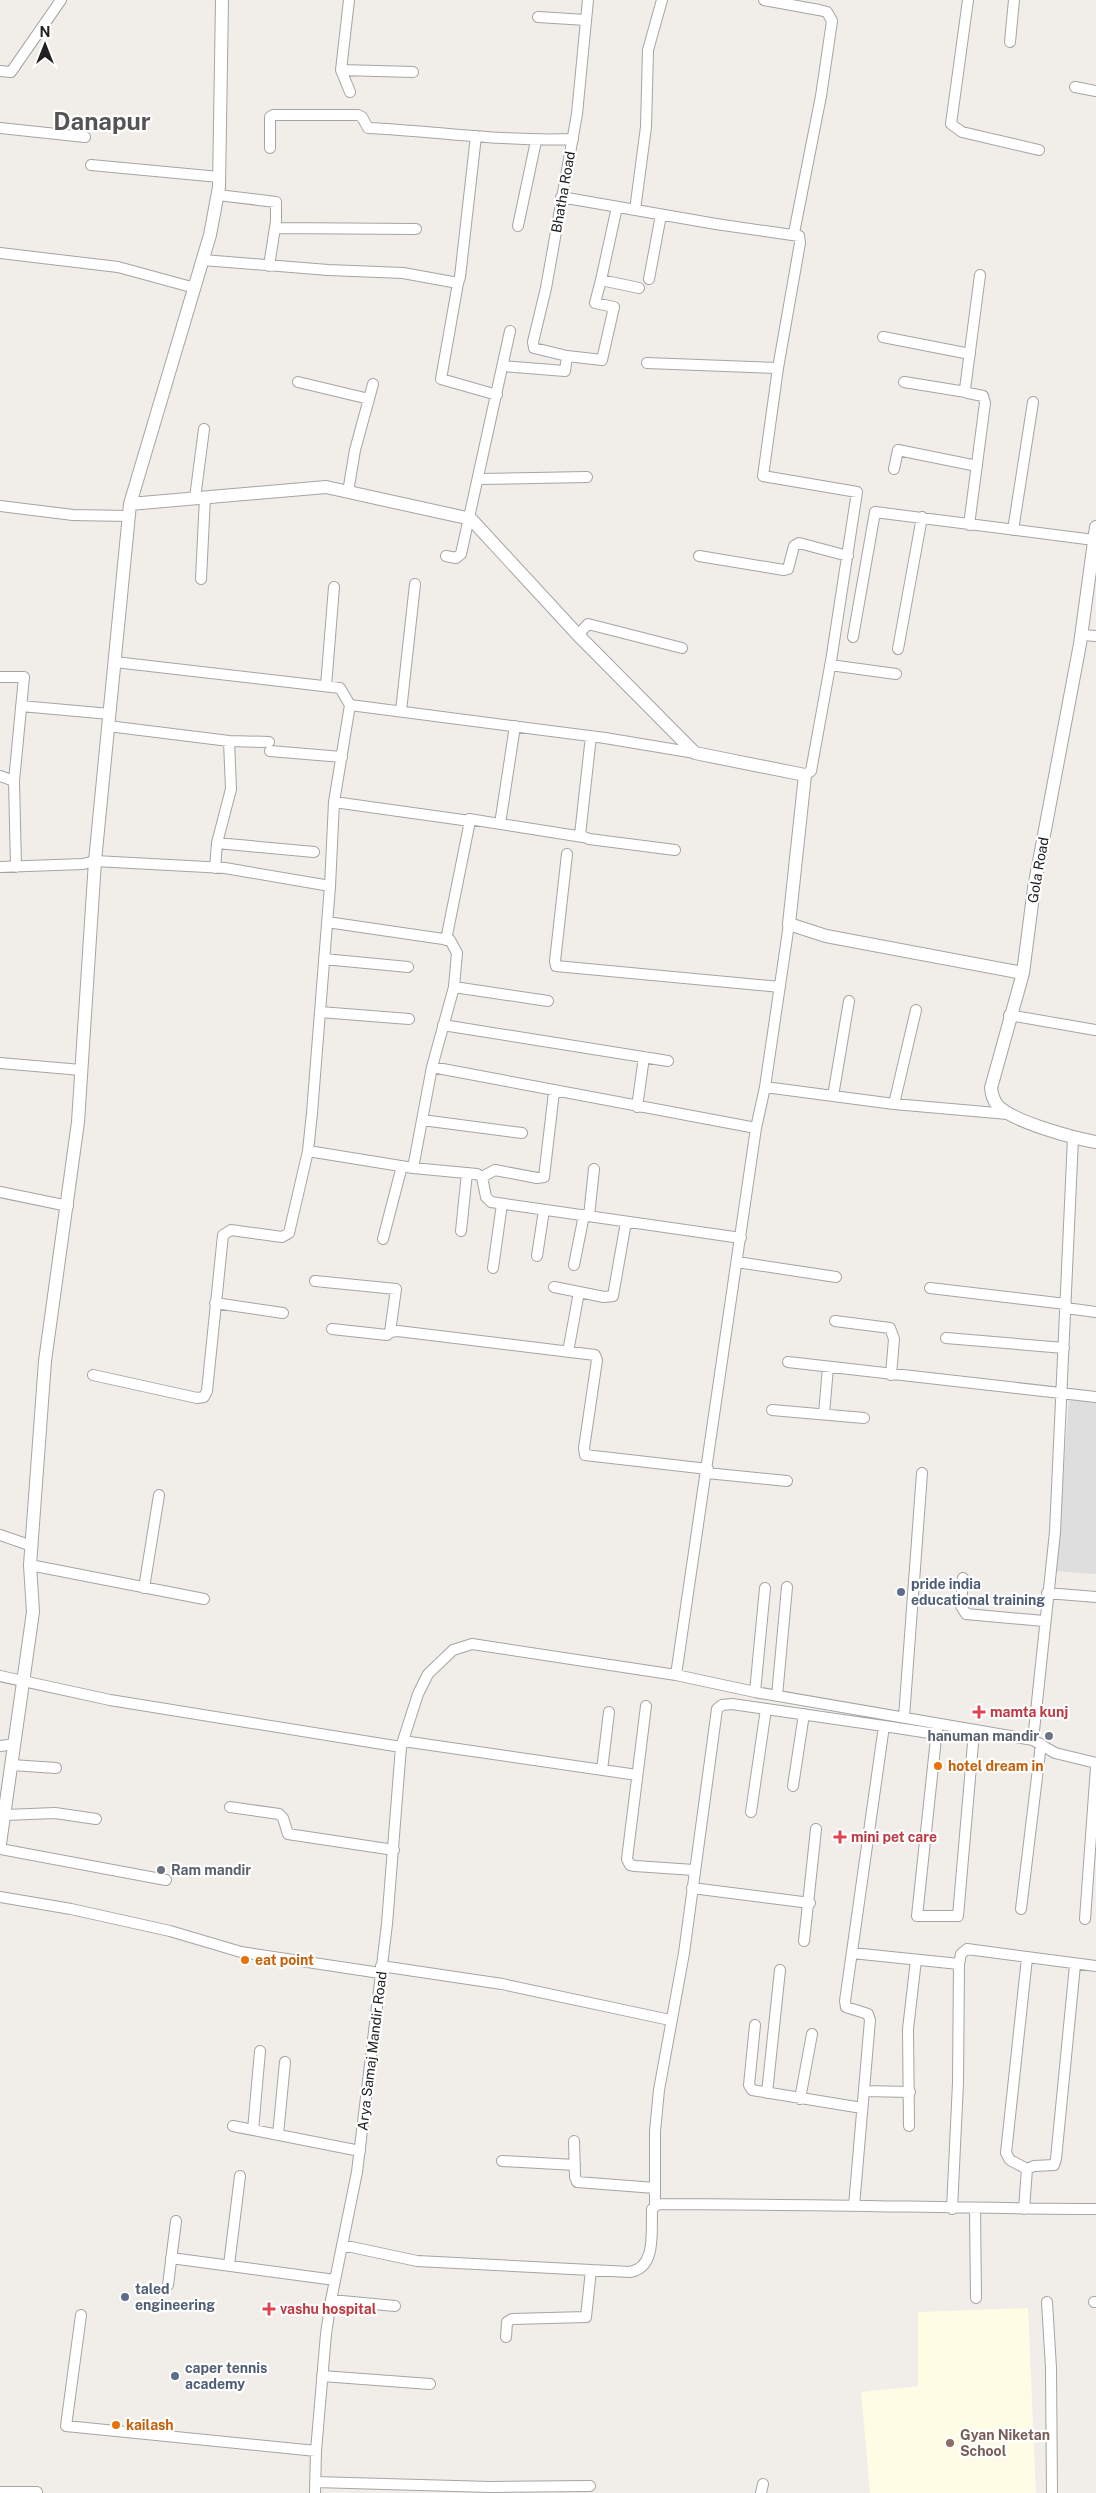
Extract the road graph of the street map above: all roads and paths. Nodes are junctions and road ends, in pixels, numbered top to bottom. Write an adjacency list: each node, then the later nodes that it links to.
1 (62, 0): 13 (street)
2 (222, 0): 26 (street)
3 (349, 0): 12 (street)
4 (588, 0): 10 (street, Bhatha Road)
5 (662, 0): 30 (street)
6 (764, 0): 35 (street)
7 (968, 0): 24 (street)
8 (1014, 0): 11 (street)
9 (538, 17): 10 (street)
10 (586, 20): 21 (street, Bhatha Road)
11 (1010, 42)
12 (341, 70): 14 (street); 17 (street)
13 (0, 71)
14 (413, 72)
15 (1075, 87): 16 (street)
16 (1096, 91)
17 (350, 92)
18 (0, 128): 20 (street)
19 (476, 136): 22 (street); 23 (street); 42 (street)
20 (85, 137)
21 (573, 139): 22 (street); 28 (street, Bhatha Road)
22 (536, 141): 32 (street)
23 (270, 148)
24 (1039, 150)
25 (91, 165): 26 (street)
26 (220, 177): 27 (street)
27 (218, 195): 33 (street); 37 (street)
28 (561, 197): 29 (street); 48 (street, Bhatha Road)
29 (617, 207): 30 (street); 41 (street)
30 (636, 210): 31 (street)
31 (661, 215): 35 (street); 40 (street)
32 (518, 226)
33 (275, 228): 34 (street); 38 (street)
34 (416, 229)
35 (794, 233): 51 (street)
36 (0, 253): 43 (street)
37 (203, 260): 38 (street); 43 (street)
38 (269, 266): 42 (street)
39 (980, 275): 47 (street)
40 (649, 279)
41 (601, 280): 44 (street); 48 (street)
42 (458, 283): 56 (street)
43 (195, 288): 67 (street)
44 (639, 288)
45 (510, 331): 50 (street)
46 (883, 337): 47 (street)
47 (970, 354): 55 (street)
48 (567, 356): 50 (street)
49 (648, 363): 51 (street)
50 (503, 366): 56 (street)
51 (778, 368): 75 (street)
52 (298, 382): 57 (street)
53 (904, 382): 55 (street)
54 (373, 384): 57 (street)
55 (966, 392): 60 (street)
56 (497, 395): 63 (street)
57 (369, 399): 64 (street)
58 (1033, 402): 71 (street)
59 (204, 429): 65 (street)
60 (977, 466): 61 (street); 70 (street)
61 (894, 469)
62 (587, 477): 63 (street)
63 (479, 479): 69 (street)
64 (348, 492): 65 (street); 69 (street)
65 (200, 498): 67 (street); 76 (street)
66 (0, 506): 67 (street)
67 (130, 510): 85 (street)
68 (922, 516): 70 (street); 81 (street); 84 (street)
69 (471, 519): 73 (street); 79 (street)
70 (969, 526): 71 (street)
71 (1013, 530): 72 (street)
72 (1095, 534): 80 (street, Gola Road)
73 (446, 556)
74 (699, 556): 75 (street)
75 (848, 556): 86 (street)
76 (201, 579)
77 (415, 584): 92 (street)
78 (334, 587): 89 (street)
79 (578, 635): 83 (street); 97 (street)
80 (1082, 635): 82 (street); 120 (street, Gola Road)
81 (853, 636)
82 (1096, 636)
83 (682, 648)
84 (898, 649)
85 (115, 662): 89 (street); 93 (street)
86 (830, 666): 87 (street); 99 (street)
87 (896, 674)
88 (0, 677): 91 (street)
89 (326, 686): 90 (street)
90 (350, 704): 92 (street); 98 (street)
91 (21, 706): 93 (street); 101 (street)
92 (401, 711): 94 (street)
93 (109, 720): 96 (street); 110 (street)
94 (515, 726): 95 (street); 104 (street)
95 (591, 736): 97 (street); 105 (street)
96 (229, 740): 98 (street); 106 (street)
97 (695, 753): 99 (street)
98 (342, 756): 102 (street)
99 (805, 775): 116 (street)
100 (0, 776): 101 (street)
101 (14, 781): 112 (street)
102 (334, 802): 103 (street); 114 (street)
103 (469, 819): 104 (street); 117 (street)
104 (500, 824): 105 (street)
105 (583, 837): 107 (street)
106 (217, 843): 108 (street); 113 (street)
107 (675, 850)
108 (314, 852)
109 (567, 854): 122 (street)
110 (95, 861): 112 (street); 113 (street); 135 (street)
111 (0, 867): 112 (street)
112 (16, 867)
113 (215, 868): 114 (street)
114 (330, 886): 115 (street)
115 (327, 922): 117 (street); 118 (street)
116 (789, 924): 120 (street); 122 (street)
117 (446, 940): 121 (street)
118 (324, 959): 119 (street); 126 (street)
119 (408, 967)
120 (1022, 973): 127 (street, Gola Road)
121 (454, 987): 123 (street); 129 (street)
122 (780, 987): 136 (street)
123 (548, 1001)
124 (849, 1002): 138 (street)
125 (916, 1010): 139 (street)
126 (320, 1012): 128 (street); 147 (street)
127 (1009, 1015): 130 (street); 141 (street, Gola Road)
128 (409, 1018)
129 (443, 1025): 131 (street); 134 (street)
130 (1095, 1030)
131 (644, 1057): 132 (street); 140 (street)
132 (668, 1061)
133 (0, 1062): 135 (street)
134 (432, 1067): 137 (street); 142 (street)
135 (81, 1070): 155 (street)
136 (765, 1086): 138 (street); 143 (street)
137 (554, 1092): 140 (street); 152 (street)
138 (833, 1096): 139 (street)
139 (894, 1104): 141 (street)
140 (637, 1107): 143 (street)
141 (1012, 1114): 145 (street, Gola Road)
142 (422, 1120): 144 (street); 149 (street)
143 (756, 1128): 160 (street)
144 (522, 1133)
145 (1073, 1138): 146 (street, Gola Road); 172 (street)
146 (1096, 1142)
147 (308, 1151): 148 (street); 171 (street)
148 (402, 1166): 149 (street); 161 (street)
149 (413, 1168): 151 (street)
150 (594, 1169): 157 (street)
151 (467, 1173): 152 (street); 159 (street)
152 (482, 1177): 154 (street)
153 (0, 1192): 155 (street)
154 (502, 1204): 156 (street); 165 (street)
155 (68, 1206): 195 (street)
156 (544, 1210): 157 (street); 162 (street)
157 (586, 1216): 158 (street); 164 (street)
158 (626, 1222): 160 (street); 170 (street)
159 (461, 1231)
160 (741, 1238): 163 (street)
161 (383, 1240)
162 (537, 1256)
163 (737, 1262): 166 (street); 190 (street)
164 (574, 1265)
165 (493, 1268)
166 (836, 1277)
167 (315, 1281): 177 (street)
168 (554, 1287): 170 (street)
169 (930, 1288): 172 (street)
170 (579, 1292): 180 (street)
171 (215, 1303): 174 (street); 183 (street)
172 (1066, 1306): 173 (street); 179 (street)
173 (1096, 1312)
174 (283, 1313)
175 (835, 1321): 184 (street)
176 (332, 1329): 177 (street)
177 (390, 1332): 180 (street)
178 (946, 1338): 179 (street)
179 (1064, 1348): 185 (street)
180 (568, 1352): 190 (street)
181 (788, 1362): 182 (street)
182 (828, 1367): 184 (street); 188 (street)
183 (93, 1375)
184 (891, 1375): 185 (street)
185 (1062, 1393): 186 (street); 201 (street)
186 (1096, 1397)
187 (772, 1410): 188 (street)
188 (824, 1414): 189 (street)
189 (864, 1418)
190 (707, 1471): 192 (street); 206 (street)
191 (922, 1473): 214 (street)
192 (787, 1481)
193 (159, 1495): 199 (street)
194 (0, 1535): 195 (street)
195 (32, 1546): 196 (street)
196 (30, 1565): 199 (street); 207 (street)
197 (963, 1578): 204 (street)
198 (787, 1587): 209 (street)
199 (144, 1588): 203 (street)
200 (765, 1588): 208 (street)
201 (1047, 1593): 202 (street); 204 (street)
202 (1096, 1598)
203 (204, 1599)
204 (1044, 1621): 218 (street)
205 (0, 1676): 207 (street)
206 (676, 1676): 208 (street, Arya Samaj Mandir Road); 220 (street, Arya Samaj Mandir Road)
207 (24, 1680): 219 (street); 220 (street)
208 (755, 1692): 209 (street, Arya Samaj Mandir Road)
209 (777, 1696): 214 (street, Arya Samaj Mandir Road)
210 (646, 1706): 226 (street)
211 (766, 1709): 213 (street); 229 (street); 236 (street)
212 (609, 1712): 225 (street)
213 (804, 1714): 215 (street); 227 (street)
214 (904, 1717): 216 (street, Arya Samaj Mandir Road)
215 (884, 1726): 216 (street); 244 (street)
216 (937, 1729): 217 (street); 217 (street)
217 (974, 1732): 218 (street)
218 (1037, 1742): 223 (street); 241 (street)
219 (15, 1744): 221 (street); 222 (street)
220 (402, 1744): 225 (street); 235 (street, Arya Samaj Mandir Road)
221 (0, 1746)
222 (12, 1765): 224 (street); 230 (street)
223 (1096, 1765): 242 (street)
224 (56, 1768)
225 (602, 1770): 226 (street)
226 (637, 1775): 236 (street)
227 (793, 1786)
228 (230, 1807): 235 (street)
229 (751, 1812)
230 (5, 1815): 231 (street); 233 (street)
231 (96, 1819)
232 (816, 1829): 240 (street)
233 (0, 1844)
234 (0, 1848): 237 (street)
235 (394, 1850): 250 (street, Arya Samaj Mandir Road)
236 (694, 1870): 238 (street)
237 (166, 1880)
238 (692, 1888): 240 (street); 252 (street)
239 (0, 1897): 250 (street)
240 (810, 1903): 243 (street)
241 (1021, 1909)
242 (1085, 1919)
243 (804, 1941)
244 (852, 1953): 246 (street); 257 (street)
245 (1027, 1958): 247 (street); 248 (street); 270 (street)
246 (916, 1960): 247 (street); 258 (street)
247 (959, 1964): 275 (street)
248 (1075, 1965): 249 (street); 270 (street)
249 (1096, 1966)
250 (381, 1969): 252 (street); 267 (street, Arya Samaj Mandir Road)
251 (780, 1970): 259 (street)
252 (670, 2020): 272 (street)
253 (755, 2025): 259 (street)
254 (812, 2034): 260 (street)
255 (260, 2051): 264 (street)
256 (285, 2062): 265 (street)
257 (864, 2091): 258 (street); 261 (street)
258 (910, 2092): 263 (street)
259 (767, 2093): 260 (street)
260 (800, 2099): 261 (street)
261 (862, 2108): 274 (street)
262 (233, 2126): 264 (street)
263 (909, 2126)
264 (253, 2130): 265 (street)
265 (278, 2135): 267 (street)
266 (574, 2142): 269 (street)
267 (360, 2151): 280 (street, Arya Samaj Mandir Road)
268 (502, 2161): 269 (street)
269 (574, 2165): 272 (street)
270 (1028, 2169): 277 (street)
271 (240, 2176): 282 (street)
272 (655, 2188): 273 (street)
273 (655, 2205): 274 (street); 283 (street)
274 (854, 2206): 275 (street)
275 (952, 2209): 276 (street)
276 (975, 2209): 277 (street); 286 (street)
277 (1024, 2209): 278 (street)
278 (1096, 2210)
279 (176, 2221): 281 (street)
280 (342, 2245): 283 (street); 284 (street, Arya Samaj Mandir Road)
281 (171, 2258): 282 (street); 285 (street)
282 (229, 2266): 284 (street)
283 (591, 2270): 291 (street)
284 (335, 2280): 287 (street, Arya Samaj Mandir Road)
285 (168, 2286)
286 (976, 2298)
287 (331, 2300): 289 (street); 292 (street, Arya Samaj Mandir Road)
288 (1047, 2302): 300 (street)
289 (395, 2306)
290 (81, 2315): 294 (street)
291 (506, 2337)
292 (322, 2376): 293 (street); 294 (street, Arya Samaj Mandir Road)
293 (430, 2384)
294 (316, 2451): 295 (street, Arya Samaj Mandir Road)
295 (315, 2482): 296 (street); 299 (street, Arya Samaj Mandir Road)
296 (590, 2486)
297 (0, 2492): 298 (street)
298 (37, 2492)
299 (315, 2493)
300 (1052, 2493)

